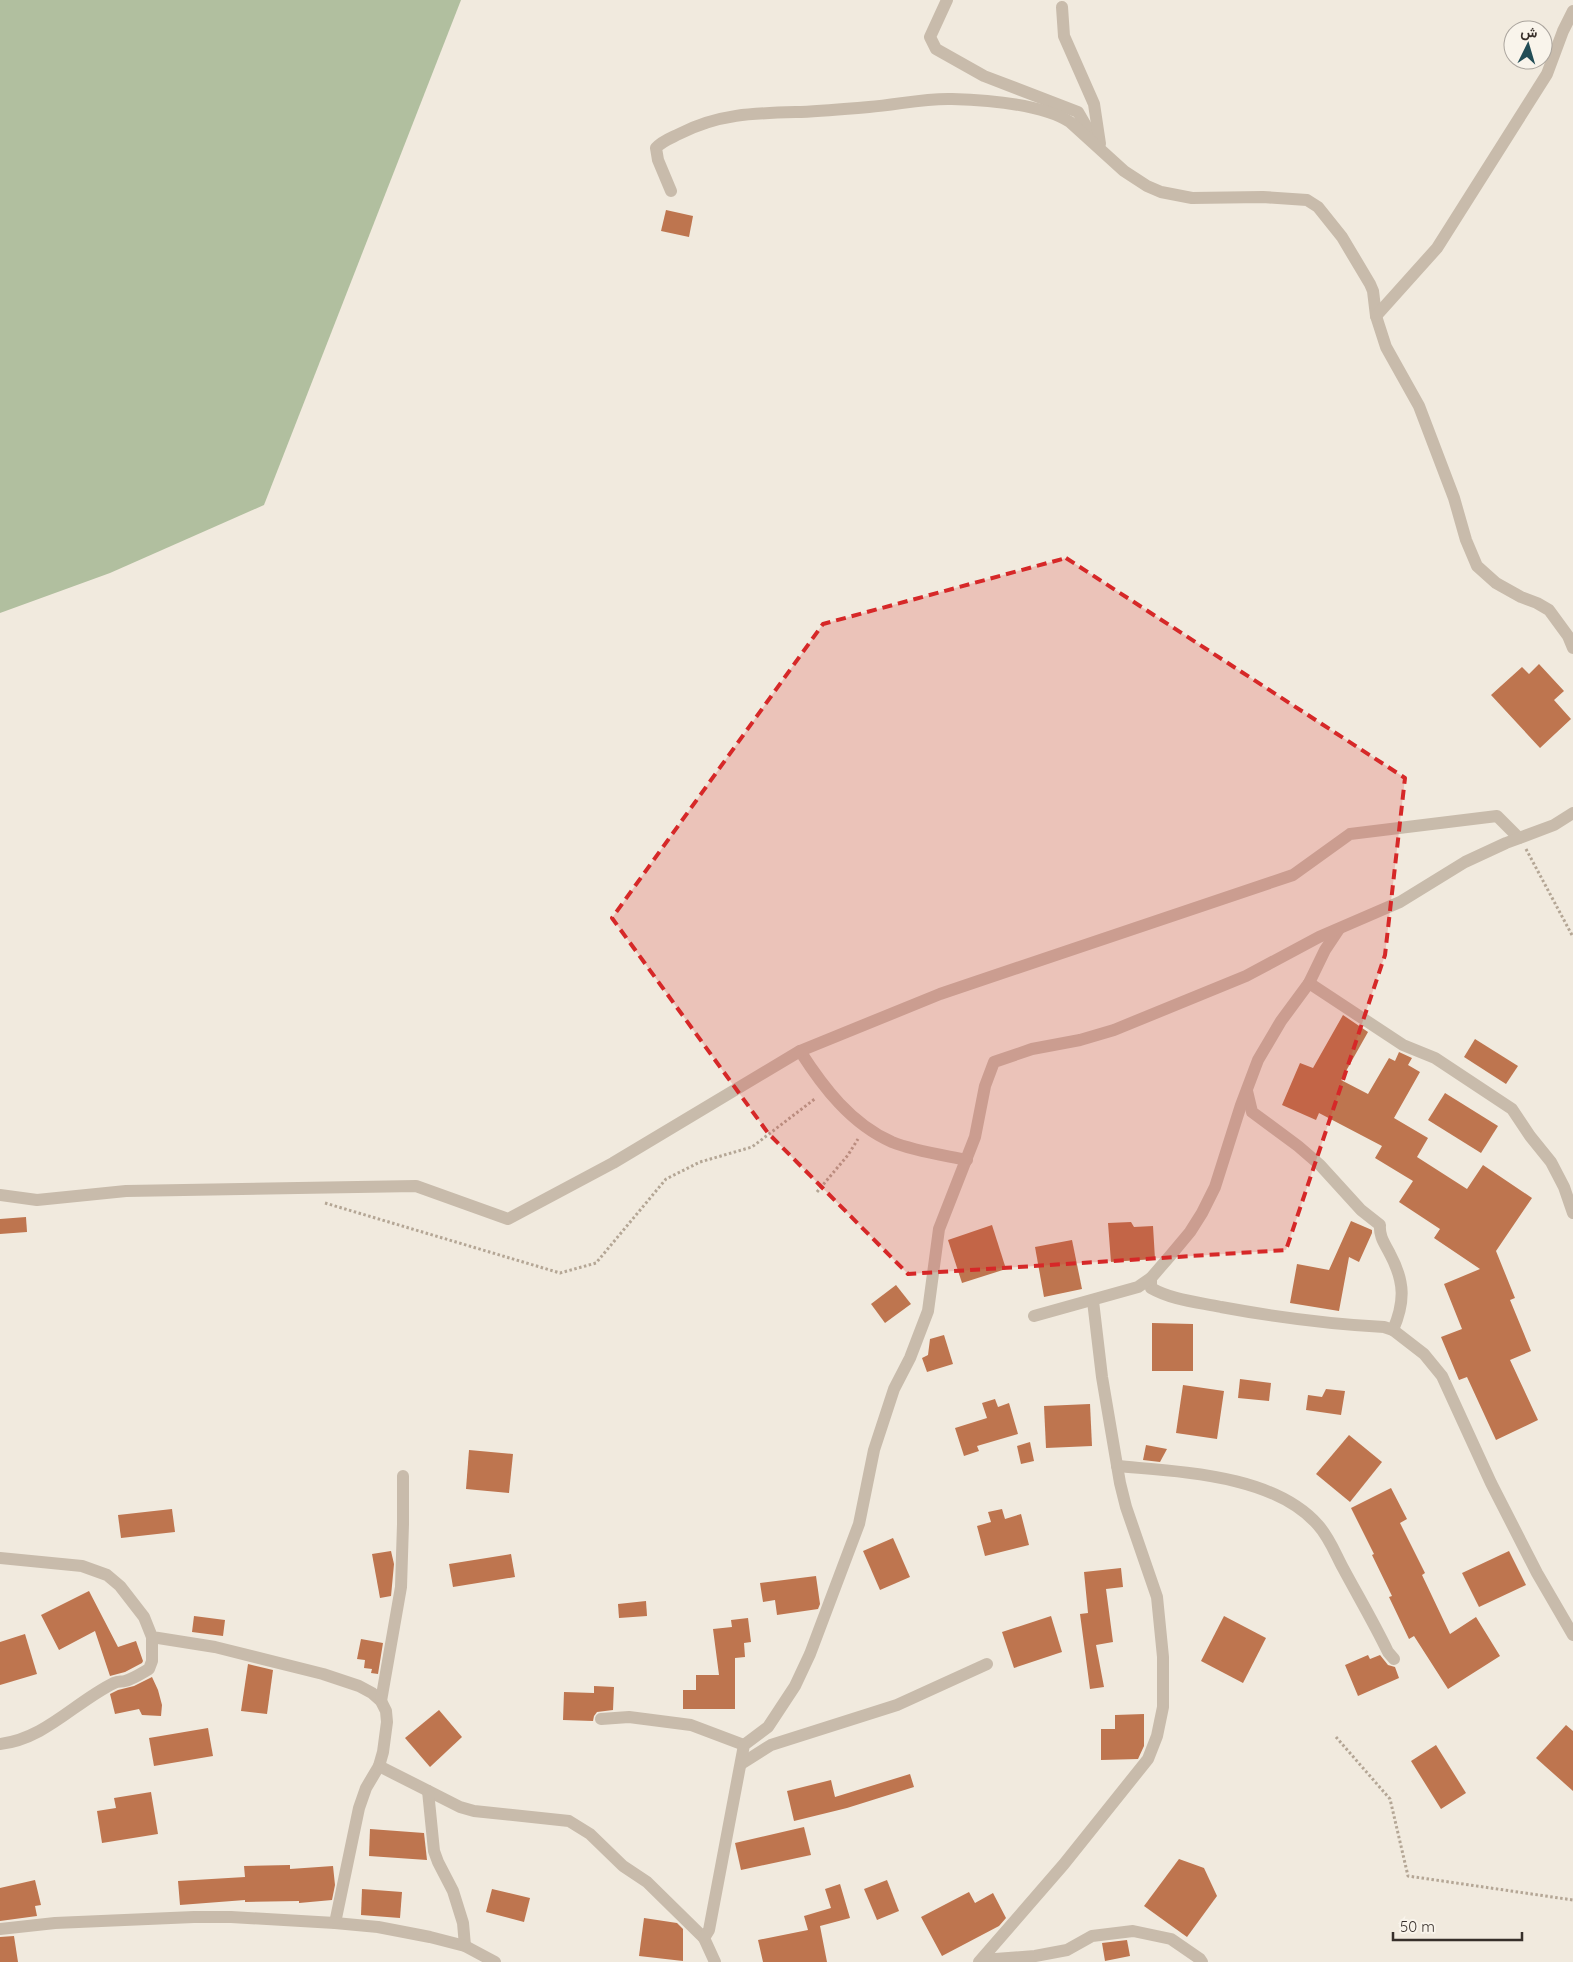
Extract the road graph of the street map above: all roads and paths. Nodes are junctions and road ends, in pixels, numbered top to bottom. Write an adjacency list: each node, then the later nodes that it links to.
1 (947, 0): 4 (street)
2 (1062, 7): 4 (street)
3 (1573, 11): 6 (street)
4 (1101, 151): 5 (street); 6 (street)
5 (671, 191)
6 (1376, 316): 7 (street)
7 (1573, 648)
8 (1573, 813): 9 (street)
9 (1519, 838): 10 (street); 11 (path); 13 (street)
10 (1339, 930): 12 (street); 17 (street)
11 (1573, 937)
12 (1309, 984): 15 (street); 21 (street)
13 (800, 1051): 14 (street); 19 (street)
14 (826, 1090): 16 (street); 20 (path)
15 (1247, 1091): 22 (street); 25 (street)
16 (865, 1128): 17 (street); 18 (path)
17 (967, 1160): 37 (street)
18 (817, 1192)
19 (0, 1195)
20 (318, 1201)
21 (1573, 1213)
22 (1151, 1278): 23 (street); 25 (street)
23 (1093, 1301): 24 (street); 26 (street)
24 (1034, 1316)
25 (1393, 1330): 29 (street)
26 (1117, 1466): 31 (street); 46 (street)
27 (402, 1476): 33 (street)
28 (0, 1558): 30 (street)
29 (1573, 1635)
30 (152, 1637): 33 (street); 36 (street)
31 (1394, 1659)
32 (987, 1664): 38 (street)
33 (381, 1701): 39 (street)
34 (601, 1719): 37 (street)
35 (1336, 1737): 41 (path)
36 (0, 1744)
37 (744, 1745): 38 (street)
38 (741, 1764): 44 (street)
39 (379, 1766): 40 (street); 42 (street)
40 (428, 1791): 44 (street); 45 (street)
41 (1573, 1900)
42 (335, 1923): 43 (street); 45 (street)
43 (0, 1929)
44 (704, 1938): 48 (street)
45 (465, 1946): 47 (street)
46 (981, 1961): 49 (street)
47 (495, 1962)
48 (715, 1962)
49 (1202, 1962)

